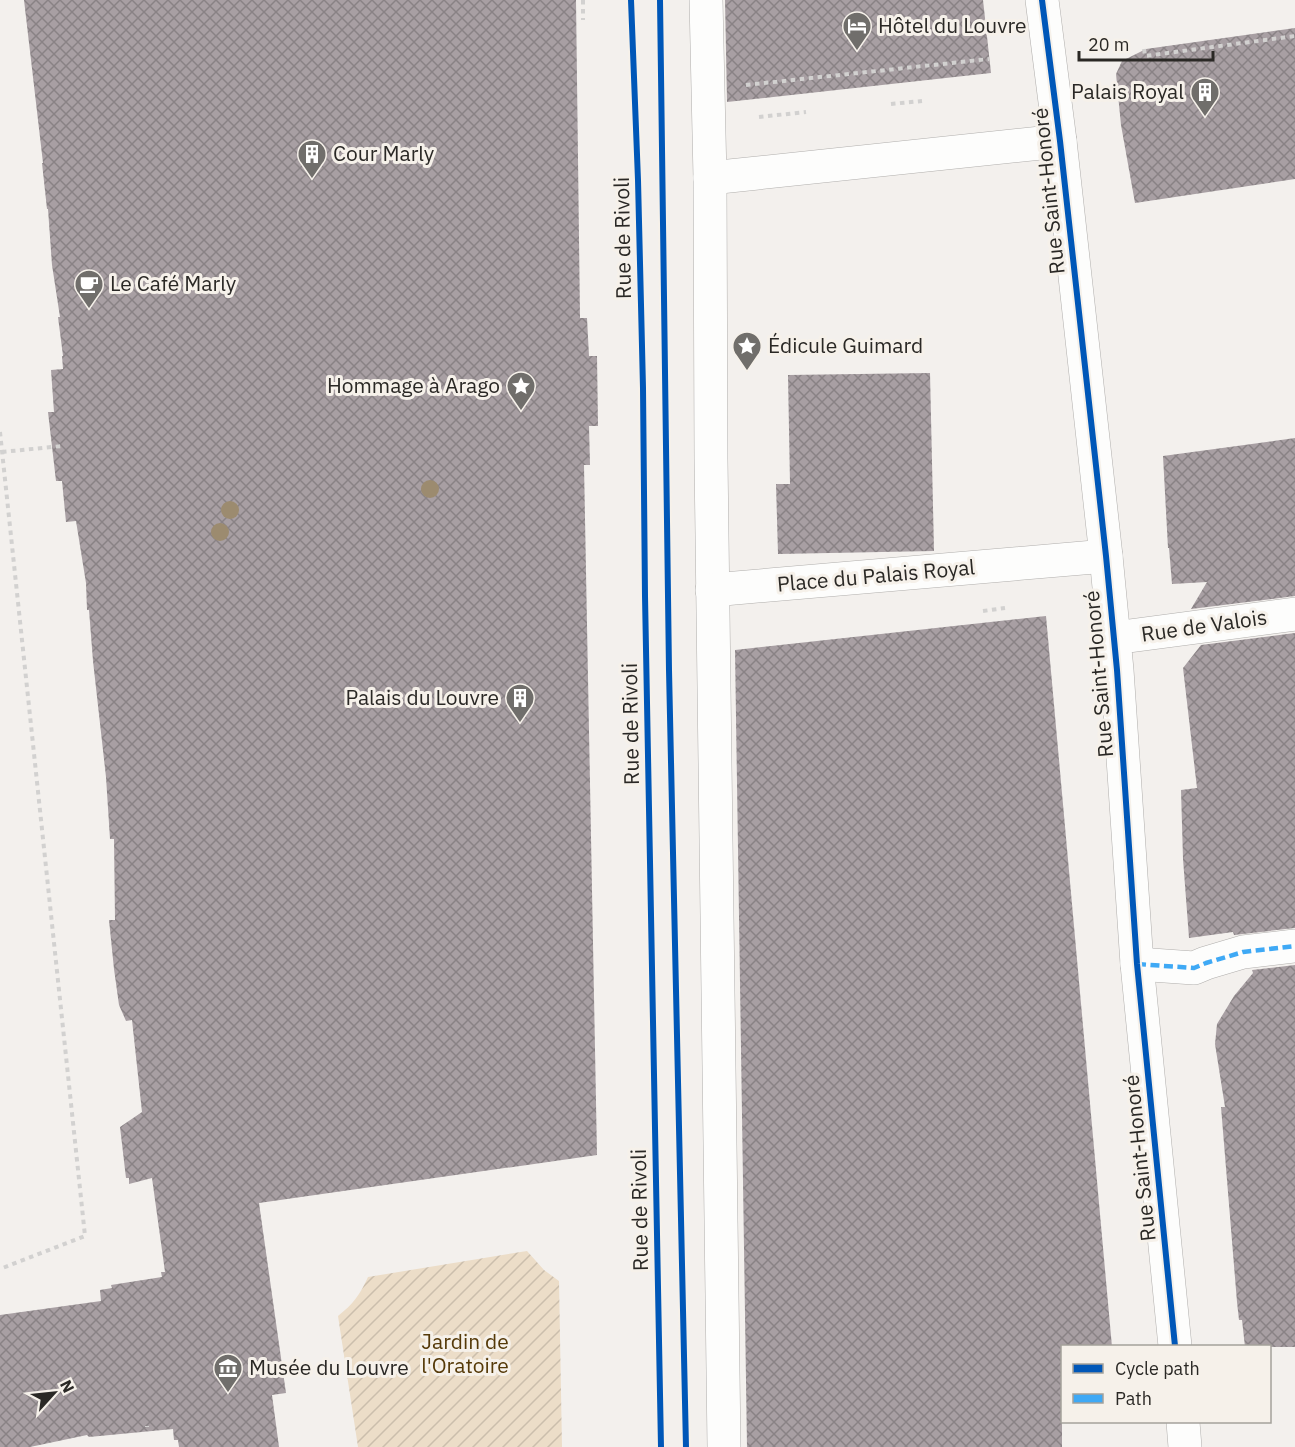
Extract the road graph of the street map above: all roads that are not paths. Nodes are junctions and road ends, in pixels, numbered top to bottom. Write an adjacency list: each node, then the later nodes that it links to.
1 (706, 0): 4 (street)
2 (1042, 0): 3 (street, Rue Saint-Honoré)
3 (1060, 141): 4 (street); 5 (street, Rue Saint-Honoré)
4 (710, 178): 6 (street)
5 (1106, 556): 6 (street, Place du Palais Royal); 8 (street, Rue Saint-Honoré)
6 (712, 590): 13 (street)
7 (1295, 614): 8 (street, Rue de Valois)
8 (1114, 639): 10 (street, Rue Saint-Honoré)
9 (1295, 946): 10 (street)
10 (1137, 964): 11 (street, Rue Saint-Honoré)
11 (1175, 1345)
12 (1183, 1423): 14 (street)
13 (724, 1447)
14 (1185, 1447)

